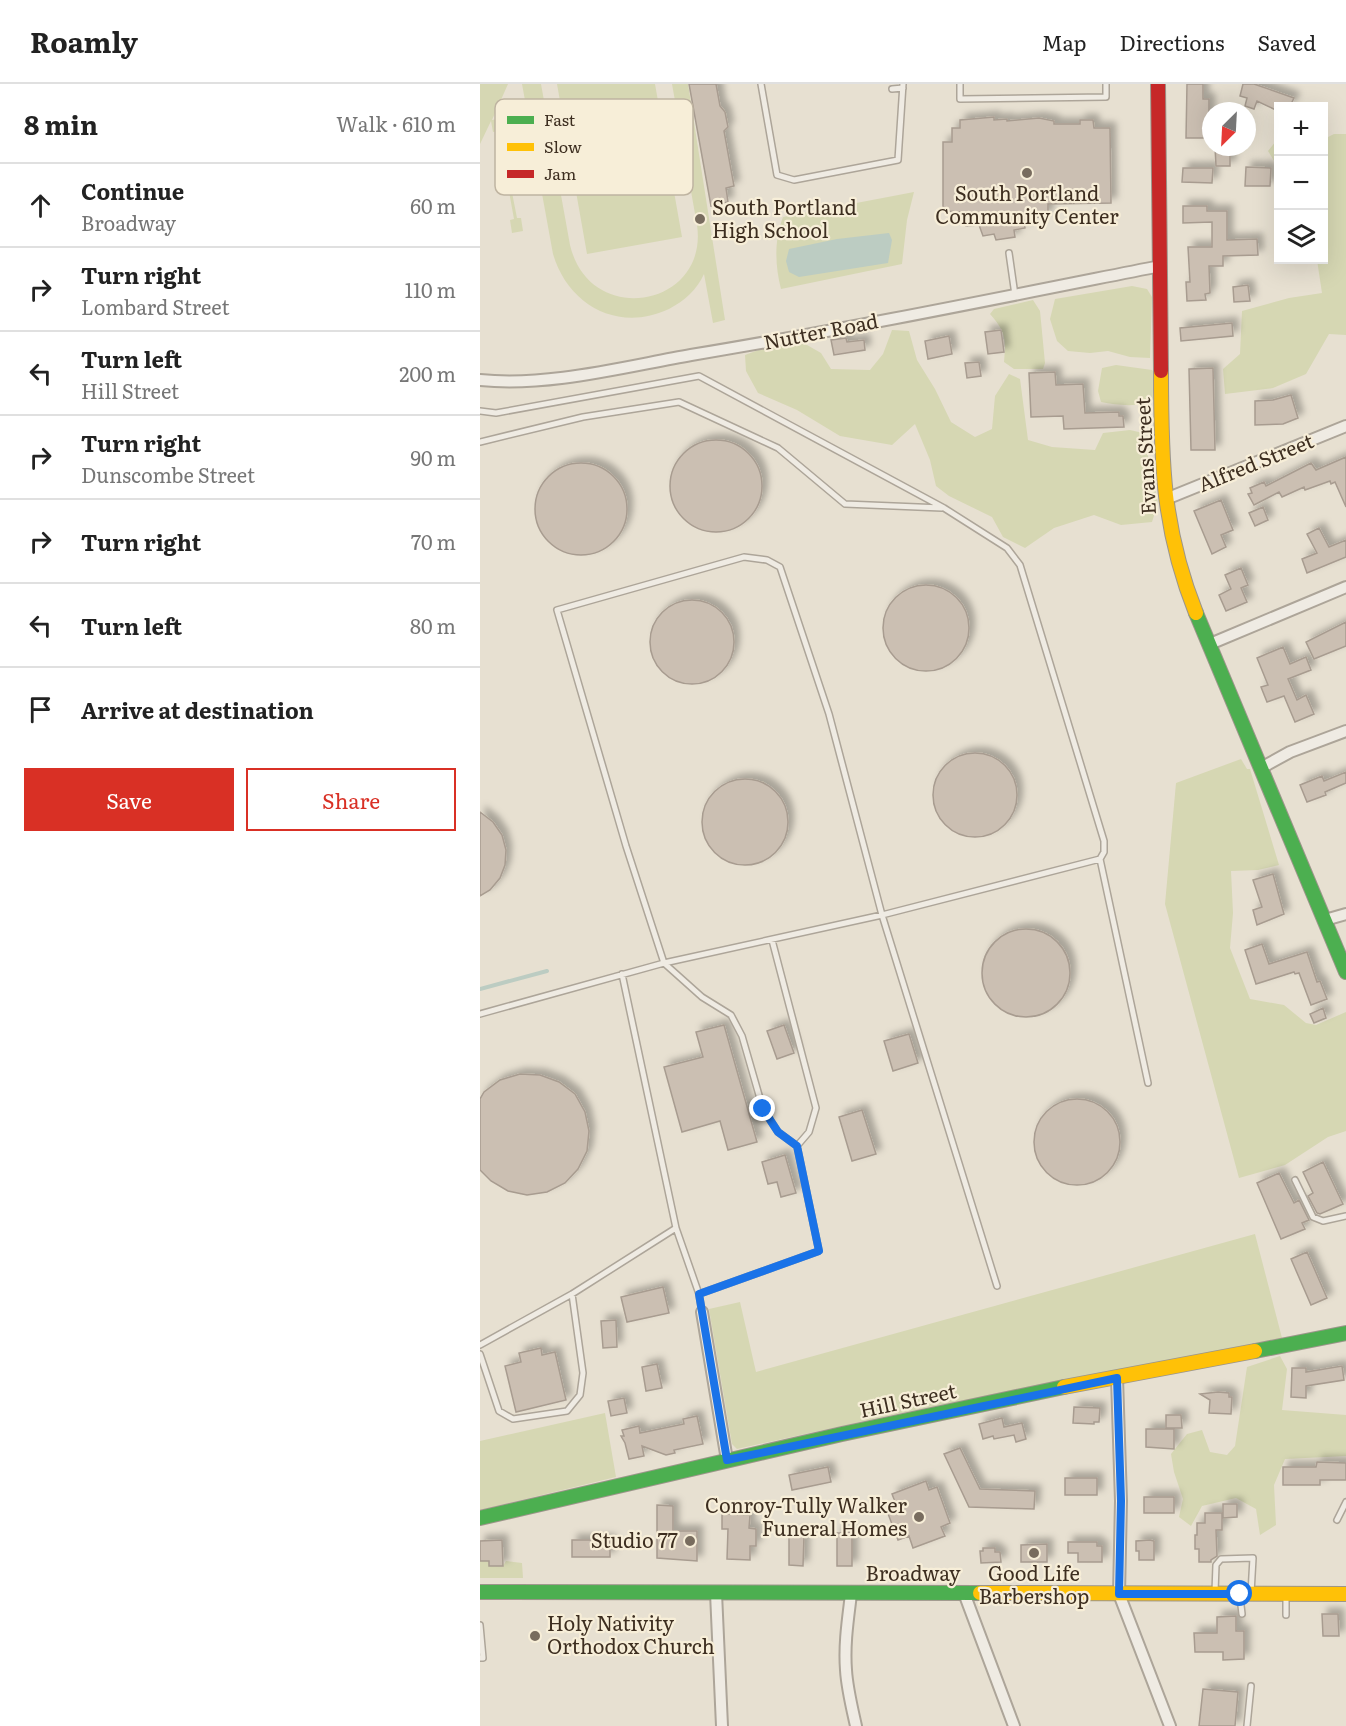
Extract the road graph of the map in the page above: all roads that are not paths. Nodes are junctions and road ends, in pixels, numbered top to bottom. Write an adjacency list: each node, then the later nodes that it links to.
1 (761, 84): 7 (lane)
2 (960, 84): 3 (lane)
3 (1106, 84)
4 (1158, 84): 10 (street, Evans Street)
5 (903, 86): 6 (lane); 7 (lane)
6 (892, 89)
7 (900, 125): 8 (lane)
8 (892, 126)
9 (1009, 253): 11 (lane)
10 (1160, 266): 11 (street, Nutter Road); 16 (street, Evans Street)
11 (1015, 295): 12 (street, Nutter Road)
12 (480, 380)
13 (480, 411): 17 (lane)
14 (1346, 426): 16 (street, Alfred Street)
15 (480, 442): 17 (lane)
16 (1166, 499): 19 (street, Evans Street)
17 (944, 508): 22 (lane)
18 (1346, 587): 19 (street)
19 (1210, 644): 21 (street, Evans Street)
20 (1346, 731): 21 (street)
21 (1261, 768): 25 (street, Evans Street)
22 (1100, 859): 24 (lane); 31 (lane)
23 (1346, 914): 25 (street)
24 (882, 915): 26 (lane); 27 (lane); 36 (lane)
25 (1324, 920): 28 (street, Evans Street)
26 (772, 940): 27 (lane); 32 (lane)
27 (664, 963): 29 (lane); 32 (lane)
28 (1346, 972)
29 (622, 974): 30 (lane); 35 (lane)
30 (480, 1014)
31 (1148, 1083)
32 (797, 1146): 38 (lane)
33 (1295, 1180): 34 (lane)
34 (1346, 1216)
35 (676, 1228): 37 (lane); 38 (lane)
36 (997, 1287)
37 (573, 1294): 41 (lane); 42 (lane)
38 (699, 1294): 39 (lane)
39 (702, 1312): 44 (street)
40 (1346, 1333): 43 (street, Hill Street)
41 (480, 1345)
42 (480, 1354)
43 (1117, 1378): 44 (street, Hill Street); 52 (street)
44 (727, 1460): 46 (street, Hill Street)
45 (1346, 1502): 47 (lane)
46 (480, 1518)
47 (1337, 1520)
48 (480, 1592): 49 (street, Broadway)
49 (716, 1593): 51 (street, Broadway); 62 (street)
50 (964, 1593): 51 (street, Broadway); 52 (street, Broadway); 64 (street)
51 (851, 1594): 63 (street)
52 (1119, 1594): 53 (street, Broadway); 65 (street)
53 (1215, 1594): 54 (street, Broadway); 54 (lane)
54 (1245, 1594): 55 (street, Broadway); 57 (lane)
55 (1286, 1594): 56 (street, Broadway); 58 (lane)
56 (1346, 1594)
57 (1242, 1614)
58 (1286, 1615)
59 (480, 1625): 60 (lane)
60 (480, 1658)
61 (1251, 1686): 66 (lane)
62 (722, 1726)
63 (855, 1726)
64 (1014, 1726)
65 (1170, 1726)
66 (1246, 1726)

